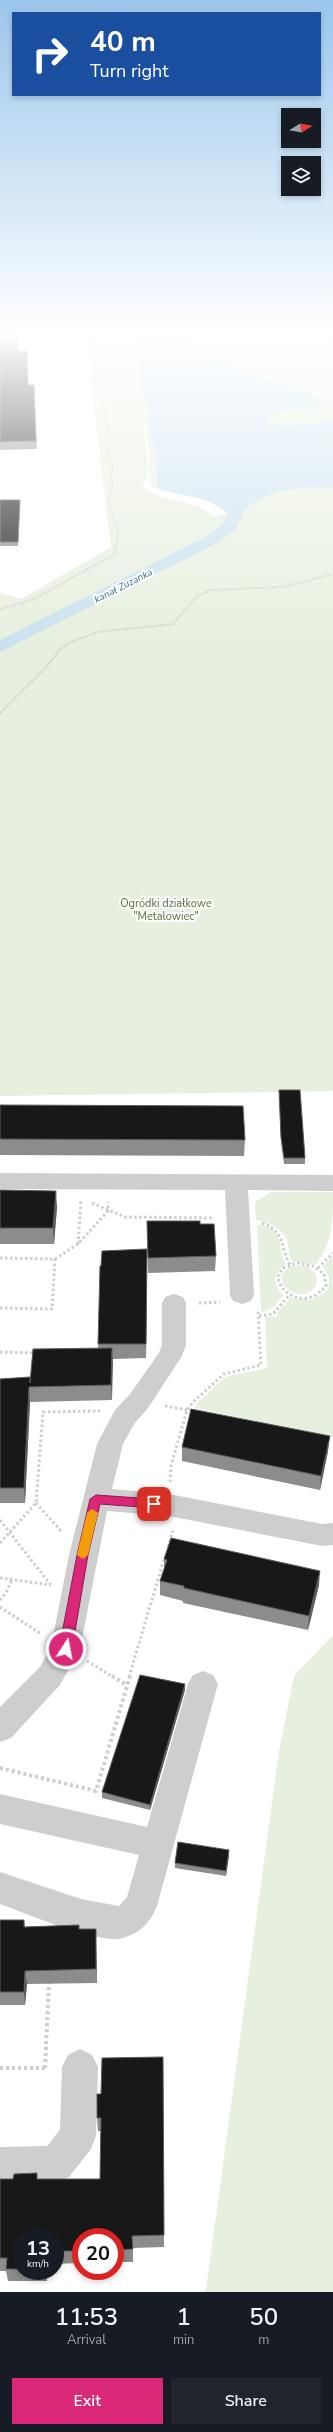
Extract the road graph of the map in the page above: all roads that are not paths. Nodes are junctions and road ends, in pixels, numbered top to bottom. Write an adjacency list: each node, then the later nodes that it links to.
1 (0, 1181): 2 (street)
2 (236, 1183): 3 (street); 4 (street)
3 (333, 1183)
4 (241, 1302)
5 (174, 1303): 6 (street)
6 (96, 1499): 7 (street); 9 (street)
7 (333, 1534)
8 (203, 1684): 11 (street)
9 (0, 1728)
10 (0, 1809): 11 (street)
11 (158, 1844): 12 (street)
12 (0, 1888)
13 (80, 2068): 14 (street)
14 (0, 2165)

